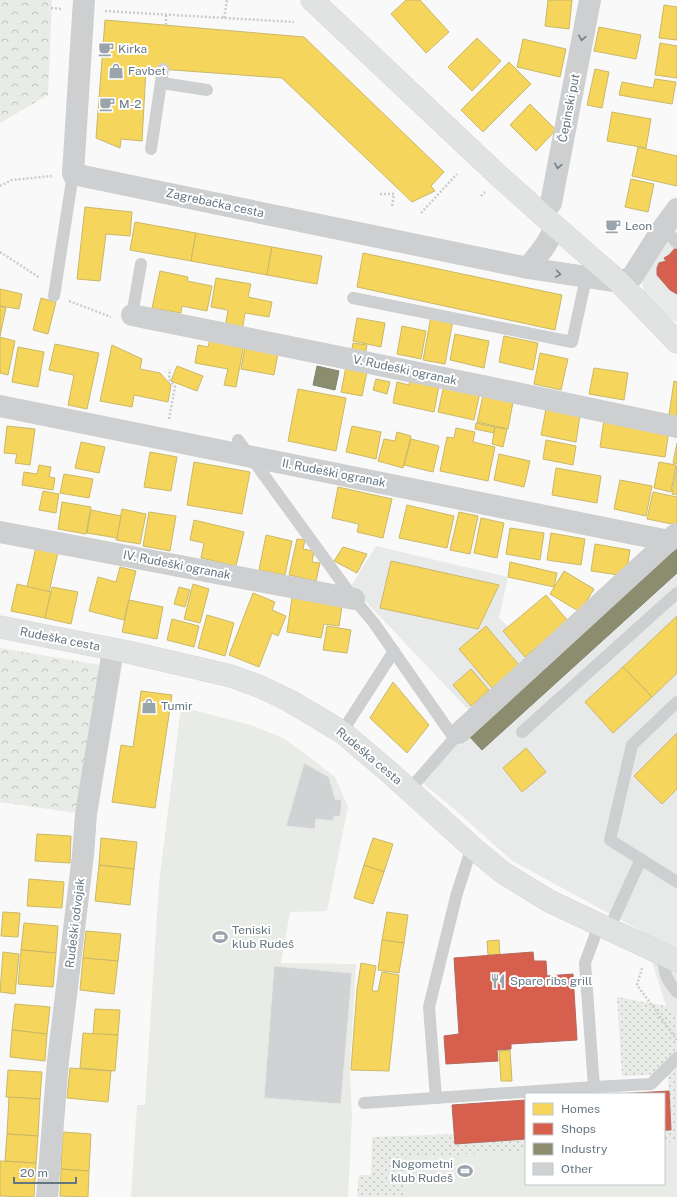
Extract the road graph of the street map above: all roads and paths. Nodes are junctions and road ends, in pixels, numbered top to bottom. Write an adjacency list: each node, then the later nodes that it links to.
1 (227, 0): 7 (path)
2 (312, 0): 21 (street)
3 (590, 0): 21 (street, Čepinski put, one-way to 21)
4 (84, 5): 5 (path); 6 (path); 14 (street)
5 (51, 8)
6 (166, 15): 7 (path); 9 (path)
7 (224, 18): 8 (path)
8 (294, 22)
9 (166, 25)
10 (163, 69): 11 (lane)
11 (162, 83): 12 (lane); 13 (lane)
12 (207, 90)
13 (152, 149)
14 (73, 174): 16 (path); 25 (street, Zagrebačka cesta); 29 (lane)
15 (458, 174): 20 (path)
16 (0, 186)
17 (380, 194): 18 (path)
18 (392, 206)
19 (677, 209): 22 (street)
20 (421, 213)
21 (548, 220): 25 (street); 28 (street)
22 (670, 235): 28 (street)
23 (0, 252): 26 (path)
24 (140, 264): 31 (lane)
25 (528, 268): 27 (street, Zagrebačka cesta, one-way to 27)
26 (39, 276)
27 (586, 278): 28 (street, Zagrebačka cesta); 30 (lane)
28 (620, 282): 32 (street)
29 (54, 296): 31 (path)
30 (353, 298)
31 (132, 315): 35 (street, V. Rudeški ogranak)
32 (677, 342)
33 (170, 369): 36 (path)
34 (0, 406): 36 (street, II. Rudeški ogranak)
35 (677, 427)
36 (164, 439): 37 (street, II. Rudeški ogranak)
37 (244, 448): 39 (street, II. Rudeški ogranak); 41 (lane)
38 (0, 532): 41 (street, IV. Rudeški ogranak)
39 (673, 537): 48 (street, II. Rudeški ogranak)
40 (677, 593): 47 (lane)
41 (354, 598): 44 (lane)
42 (0, 627): 43 (street, Rudeška cesta)
43 (113, 650): 46 (street, Rudeška cesta); 62 (street, Rudeški odvojak)
44 (394, 651): 46 (lane); 48 (lane)
45 (677, 702): 51 (lane)
46 (342, 732): 49 (street, Rudeška cesta)
47 (522, 732)
48 (456, 736): 49 (lane)
49 (409, 790): 50 (street, Rudeška cesta)
50 (472, 847): 53 (street, Rudeška cesta); 60 (lane)
51 (641, 859): 52 (lane); 53 (lane)
52 (677, 882)
53 (604, 927): 54 (street, Rudeška cesta); 59 (lane)
54 (670, 957): 56 (lane)
55 (643, 964): 57 (path)
56 (677, 992)
57 (677, 1040)
58 (677, 1058): 59 (lane)
59 (594, 1087): 60 (lane)
60 (436, 1098): 61 (lane)
61 (364, 1103)
62 (47, 1197)

